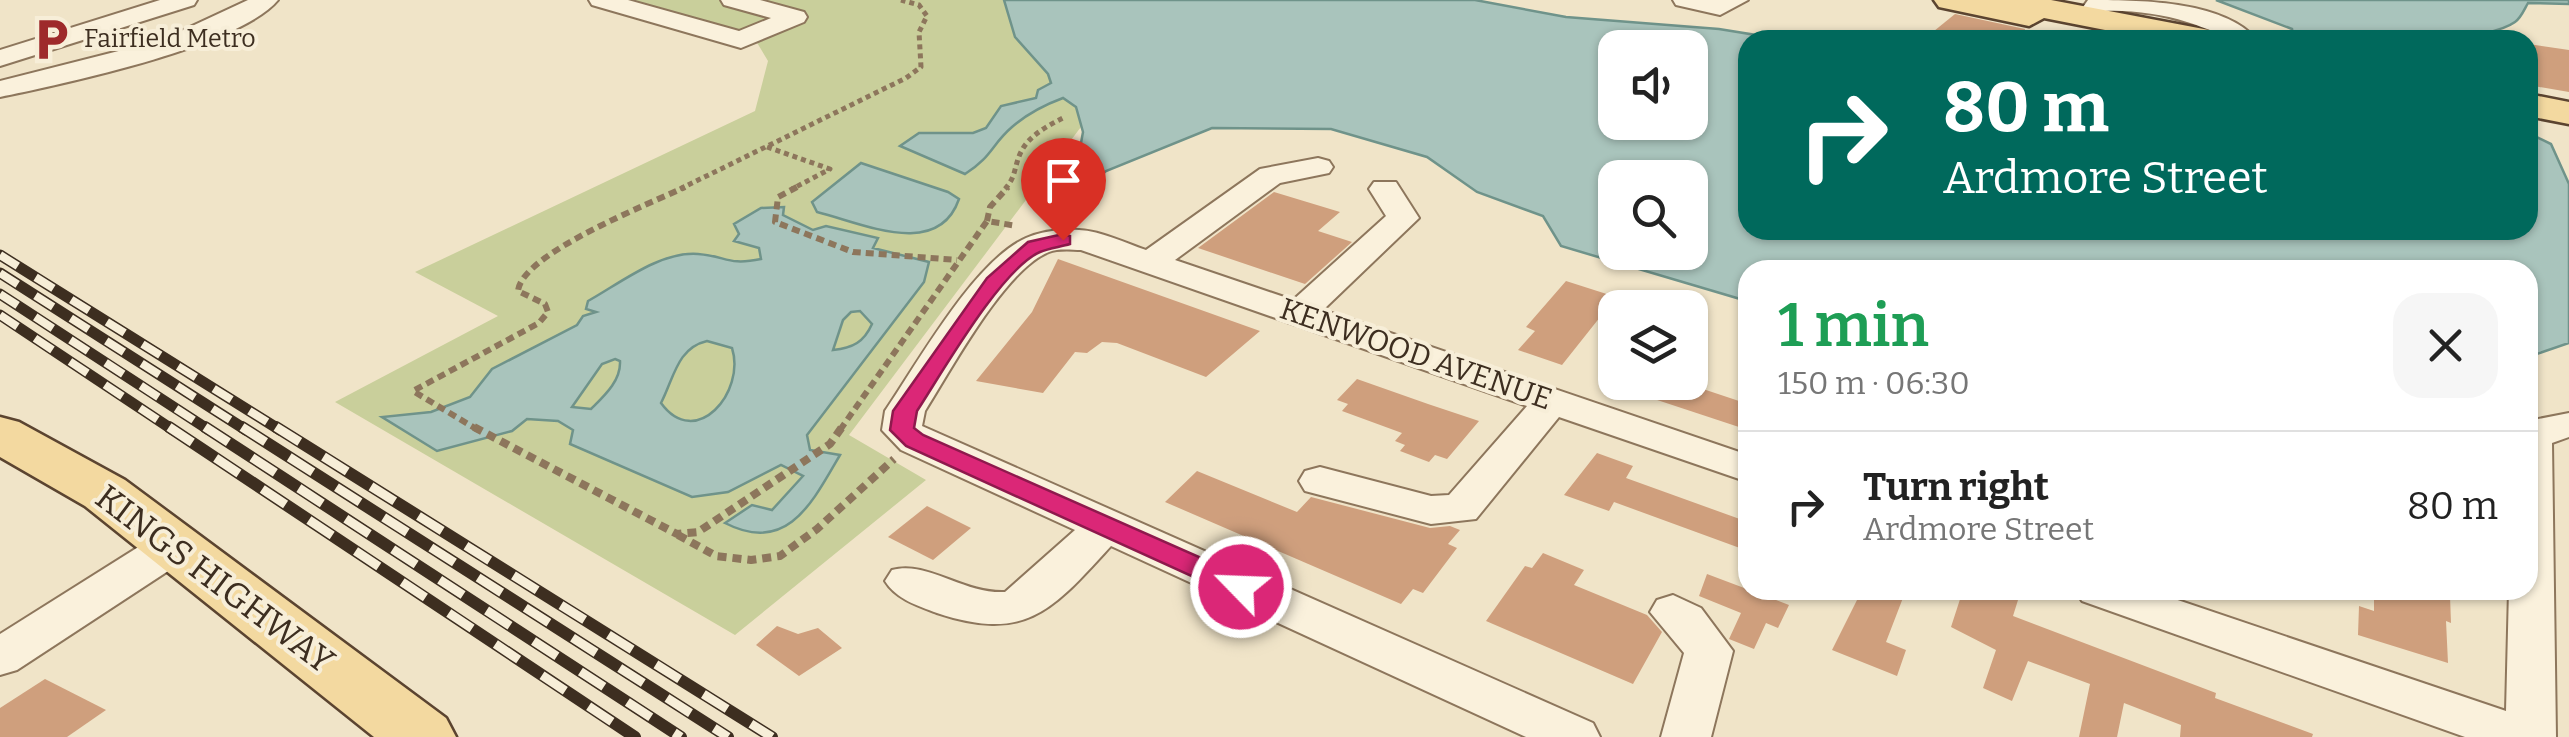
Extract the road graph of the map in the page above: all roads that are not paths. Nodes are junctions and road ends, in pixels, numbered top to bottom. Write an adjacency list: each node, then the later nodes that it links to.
1 (185, 0): 13 (street)
2 (266, 0): 14 (street)
3 (601, 0): 4 (street)
4 (733, 0)
5 (1685, 0): 6 (street)
6 (1736, 0)
7 (1950, 0): 10 (main road)
8 (2000, 0): 9 (main road)
9 (2088, 16): 11 (main road); 12 (street)
10 (2106, 30)
11 (2159, 30)
12 (2230, 30)
13 (0, 58)
14 (0, 90)
15 (2538, 107): 16 (main road)
16 (2569, 113)
17 (1318, 167): 19 (street)
18 (1385, 190): 20 (street)
19 (1151, 262): 20 (street, KENWOOD AVENUE); 26 (street, KENWOOD AVENUE)
20 (1298, 314): 21 (street, KENWOOD AVENUE)
21 (1552, 401): 24 (street, KENWOOD AVENUE); 25 (street)
22 (0, 434): 27 (main road, KINGS HIGHWAY)
23 (2550, 434): 29 (street)
24 (1738, 466)
25 (1320, 482)
26 (1106, 526): 28 (street); 35 (street)
27 (175, 545): 33 (street); 34 (main road, KINGS HIGHWAY)
28 (908, 580)
29 (2538, 592)
30 (2127, 600): 37 (street)
31 (2537, 600): 37 (street)
32 (1672, 612): 36 (street)
33 (0, 658)
34 (422, 737)
35 (1575, 737)
36 (1686, 737)
37 (2527, 737)

